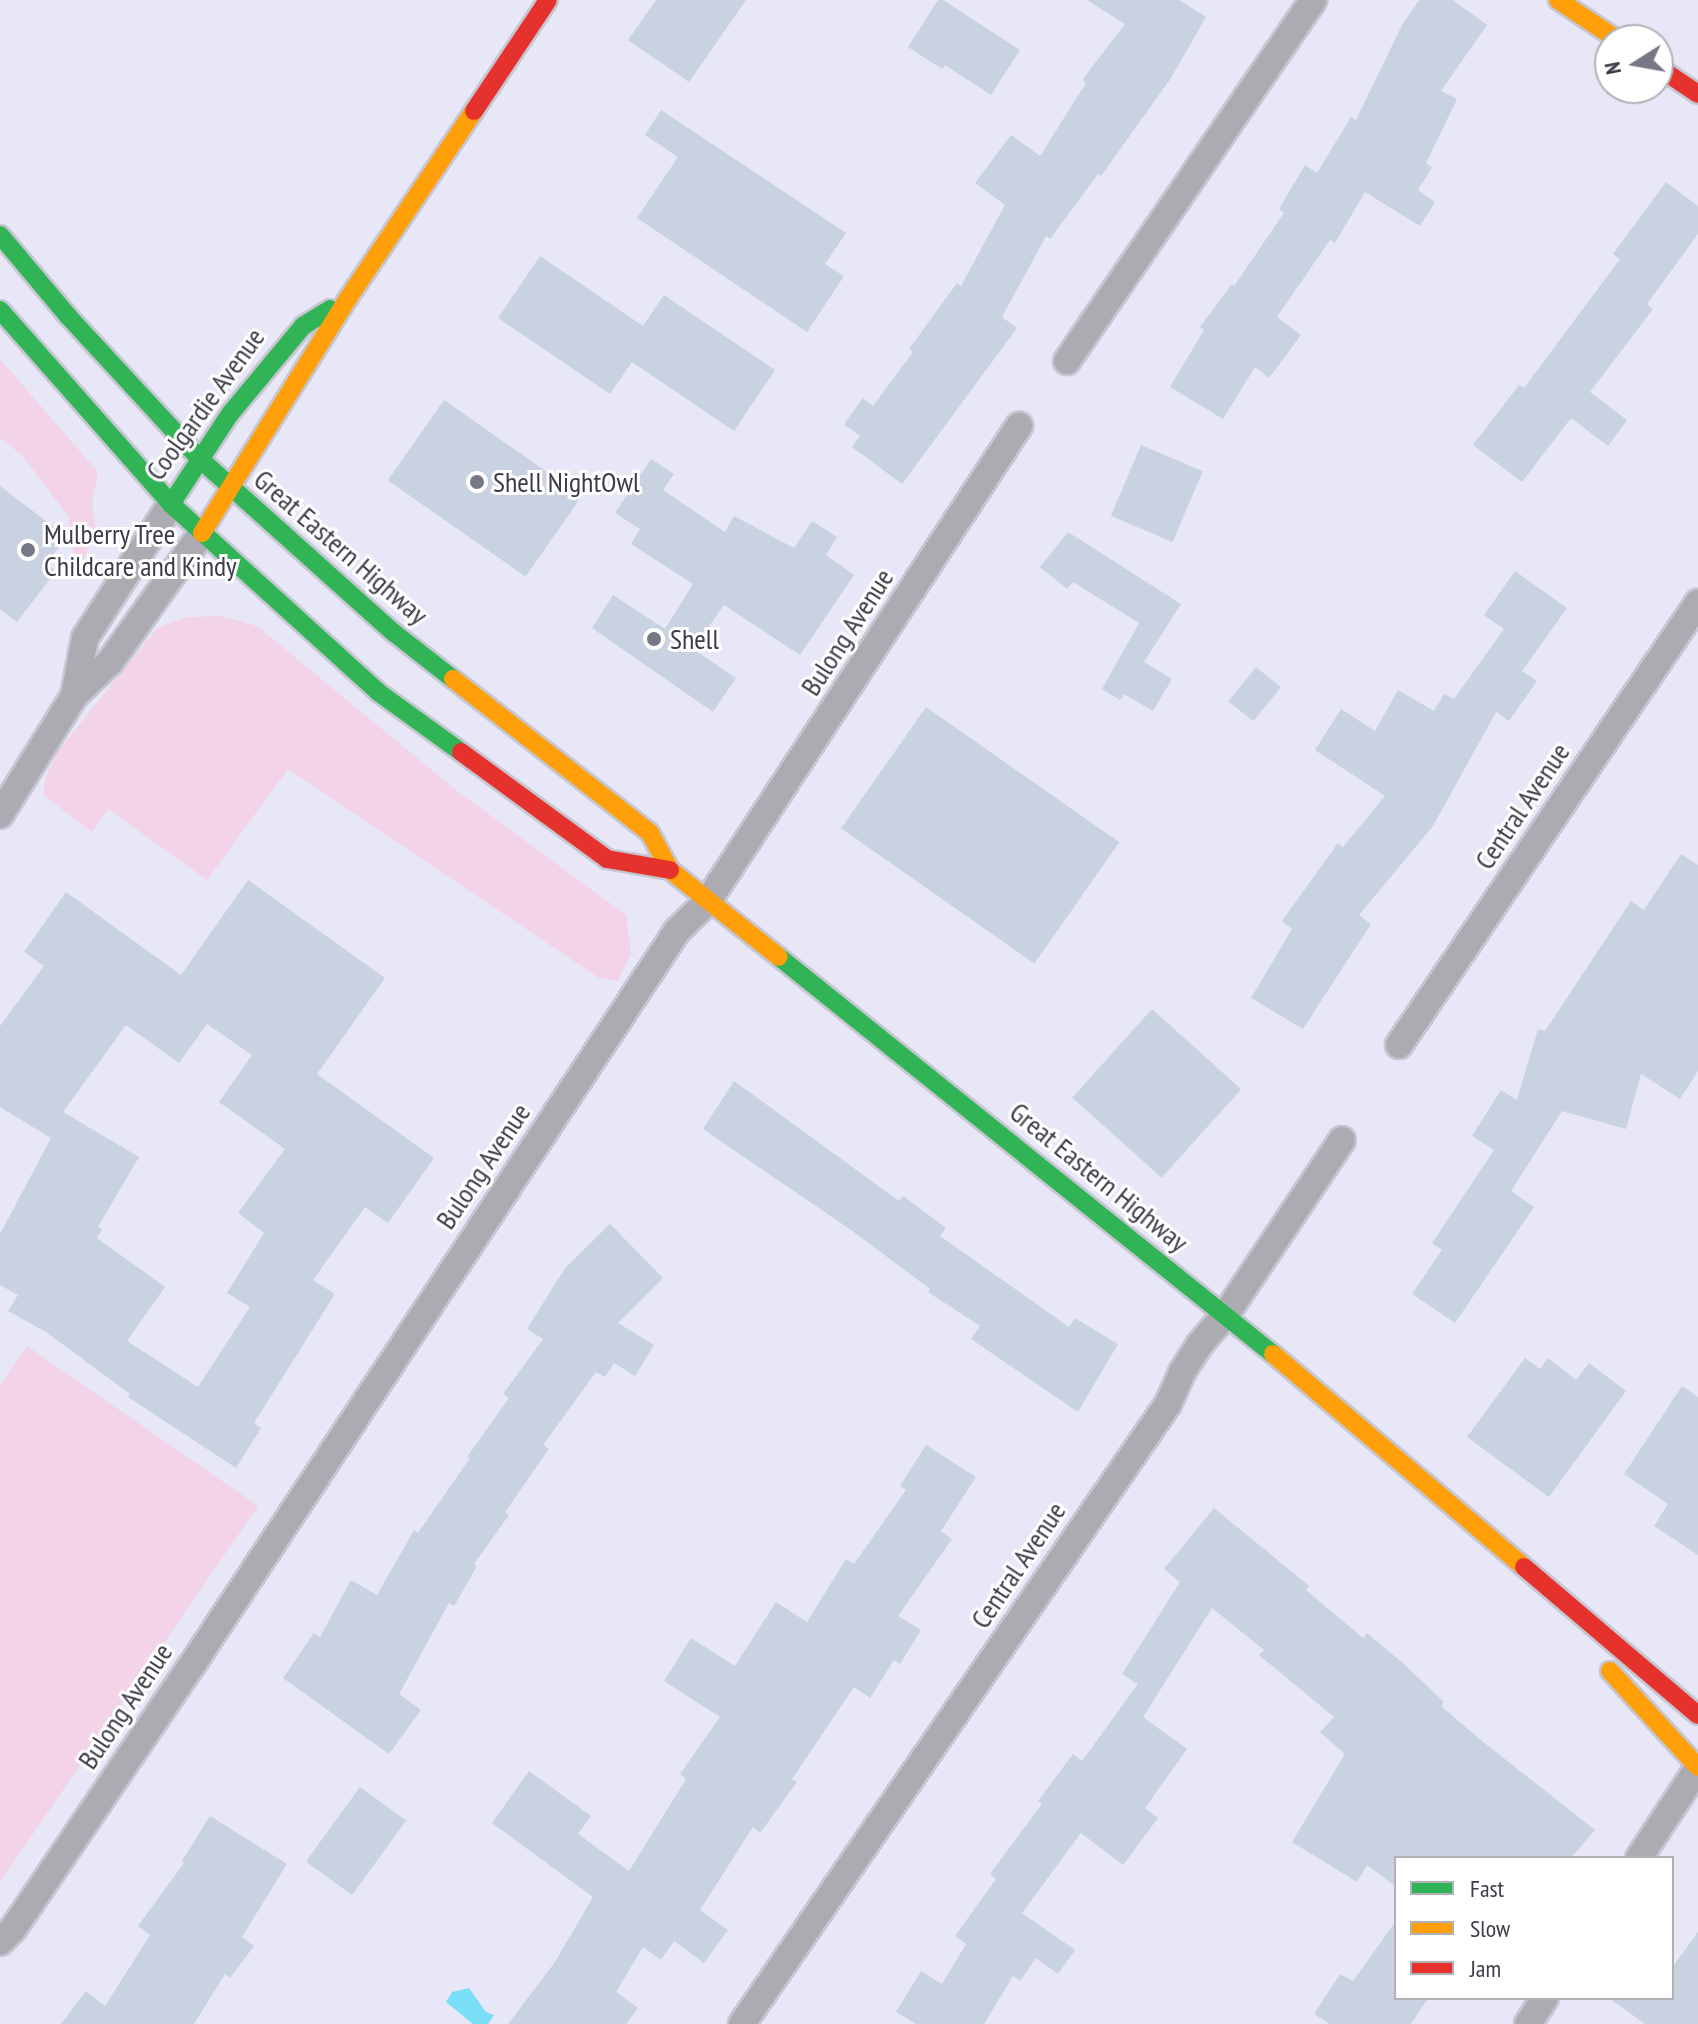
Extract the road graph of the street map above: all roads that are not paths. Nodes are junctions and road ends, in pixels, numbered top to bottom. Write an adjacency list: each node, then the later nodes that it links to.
1 (548, 0): 8 (main road, Coolgardie Avenue)
2 (1313, 0): 10 (street)
3 (1558, 0): 4 (main road)
4 (1594, 24)
5 (1674, 78): 6 (main road)
6 (1698, 94)
7 (0, 235): 12 (main road, Great Eastern Highway)
8 (349, 297): 12 (main road, Coolgardie Avenue); 13 (main road, Coolgardie Avenue)
9 (0, 310): 14 (main road, Great Eastern Highway)
10 (1067, 361)
11 (1019, 426): 20 (street, Bulong Avenue)
12 (201, 460): 13 (main road, Great Eastern Highway); 14 (main road, Coolgardie Avenue)
13 (230, 487): 15 (main road, Coolgardie Avenue); 19 (main road, Great Eastern Highway)
14 (171, 504): 15 (main road, Great Eastern Highway); 17 (street, Coolgardie Avenue)
15 (202, 533): 17 (street, Coolgardie Avenue); 19 (main road, Great Eastern Highway)
16 (1698, 603): 21 (street, Central Avenue)
17 (74, 696): 18 (street, Coolgardie Avenue)
18 (4, 799)
19 (670, 870): 20 (main road, Great Eastern Highway)
20 (708, 901): 23 (main road, Great Eastern Highway); 28 (street, Bulong Avenue)
21 (1399, 1045)
22 (1342, 1140): 23 (street, Central Avenue)
23 (1226, 1314): 24 (main road, Great Eastern Highway); 30 (street, Central Avenue)
24 (1485, 1536): 25 (main road, Great Eastern Highway); 26 (main road, Great Eastern Highway)
25 (1698, 1715)
26 (1698, 1768): 27 (street)
27 (1640, 1856)
28 (0, 1942)
29 (1544, 2000): 31 (street)
30 (742, 2024)
31 (1528, 2024)

